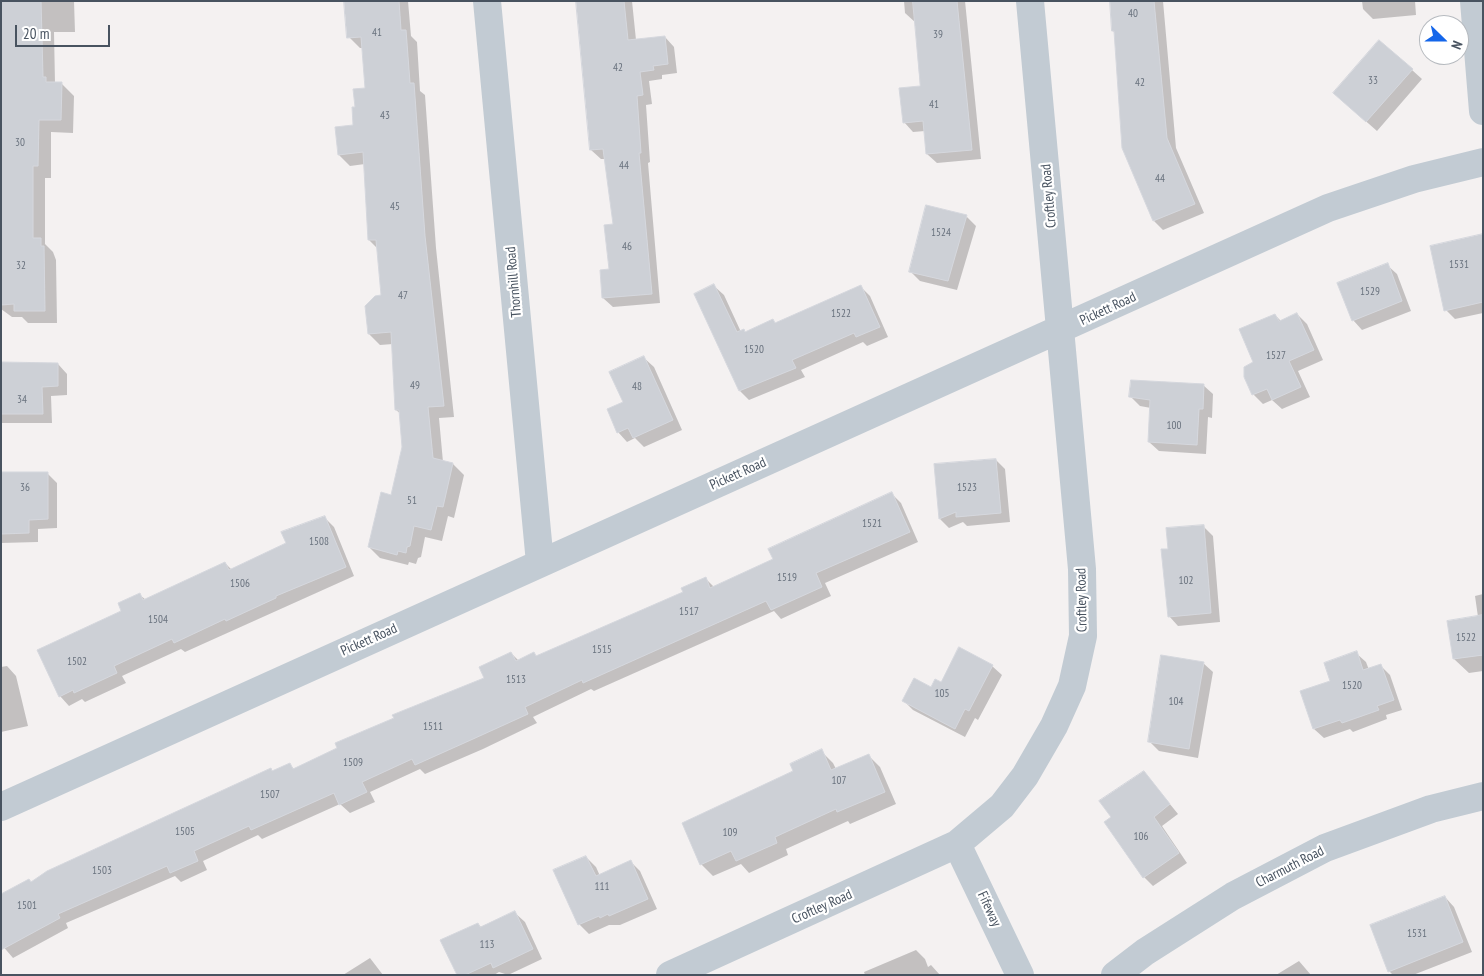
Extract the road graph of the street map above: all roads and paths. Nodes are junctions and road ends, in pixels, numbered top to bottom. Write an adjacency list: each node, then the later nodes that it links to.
1 (488, 1): 7 (street, Thornhill Road)
2 (1030, 1): 6 (street, Croftley Road)
3 (1474, 1): 4 (street)
4 (1483, 111)
5 (1483, 162): 6 (street, Pickett Road)
6 (1061, 330): 7 (street, Pickett Road); 10 (street, Croftley Road)
7 (540, 563): 9 (street, Pickett Road)
8 (1483, 796): 13 (street, Charmuth Road)
9 (1, 807)
10 (958, 844): 11 (street, Croftley Road); 12 (street, Fifeway)
11 (670, 975)
12 (1020, 975)
13 (1115, 975)

